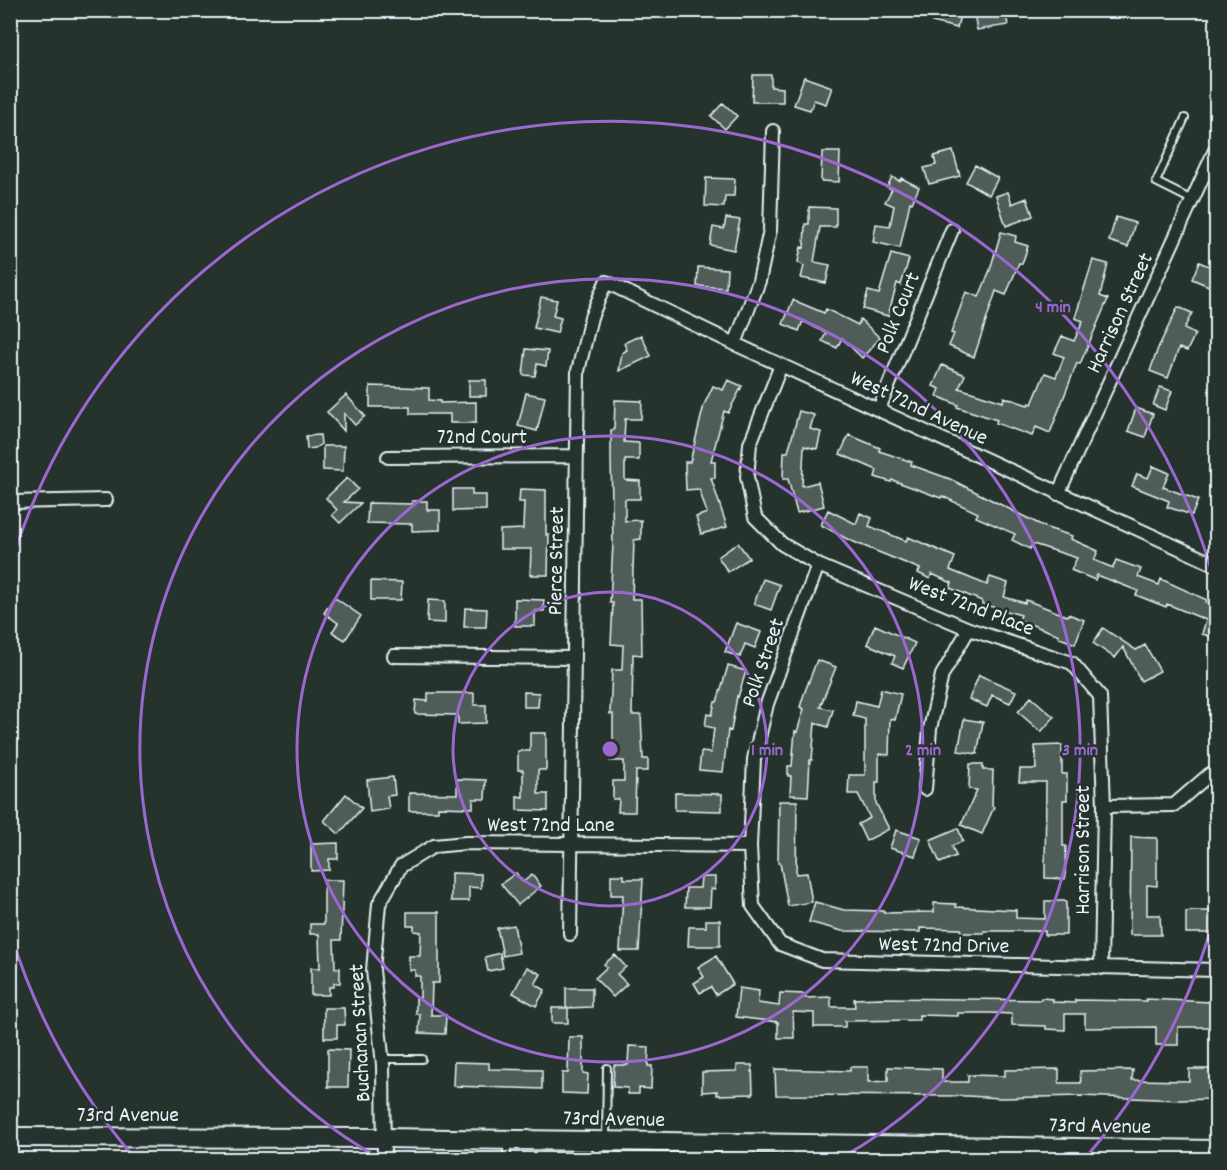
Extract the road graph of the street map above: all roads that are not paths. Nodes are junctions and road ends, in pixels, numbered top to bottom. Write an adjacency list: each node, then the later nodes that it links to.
1 (1185, 118): 4 (lane)
2 (773, 131): 7 (street)
3 (1216, 148): 4 (street, Harrison Street)
4 (1192, 200): 12 (street, Harrison Street)
5 (952, 230): 9 (street, Polk Court)
6 (606, 282): 7 (street, West 72nd Avenue); 11 (street, Pierce Street)
7 (735, 344): 8 (street, West 72nd Avenue)
8 (782, 365): 9 (street, West 72nd Avenue); 15 (street)
9 (879, 409): 12 (street, West 72nd Avenue)
10 (388, 456): 11 (street, 72nd Court)
11 (576, 456): 19 (street, Pierce Street)
12 (1058, 494): 16 (street, West 72nd Avenue)
13 (106, 500): 14 (street)
14 (10, 502)
15 (818, 565): 17 (street, West 72nd Place); 25 (street, Polk Street)
16 (1216, 565)
17 (969, 629): 20 (street, West 72nd Place); 22 (street)
18 (394, 656): 19 (street)
19 (573, 658): 24 (street, Pierce Street)
20 (1100, 696): 23 (street, Harrison Street)
21 (1210, 774): 23 (street)
22 (925, 789)
23 (1104, 806): 28 (street, Harrison Street)
24 (573, 844): 25 (street, West 72nd Lane); 26 (street, West 72nd Lane); 27 (street, Pierce Street)
25 (750, 846): 28 (street, West 72nd Drive)
26 (379, 904): 30 (street, Buchanan Street)
27 (570, 934)
28 (1101, 968): 29 (street, West 72nd Drive)
29 (1216, 970)
30 (382, 1059): 31 (lane); 34 (street, Buchanan Street)
31 (422, 1059)
32 (607, 1068): 36 (lane)
33 (10, 1137): 34 (street, 73rd Avenue)
34 (384, 1138): 35 (street, 73rd Avenue); 39 (street, Buchanan Street)
35 (507, 1139): 36 (street, 73rd Avenue); 40 (lane)
36 (601, 1141): 38 (street, 73rd Avenue); 41 (lane)
37 (1216, 1150): 38 (street, 73rd Avenue)
38 (749, 1151)
39 (384, 1160)
40 (507, 1160)
41 (597, 1160)

